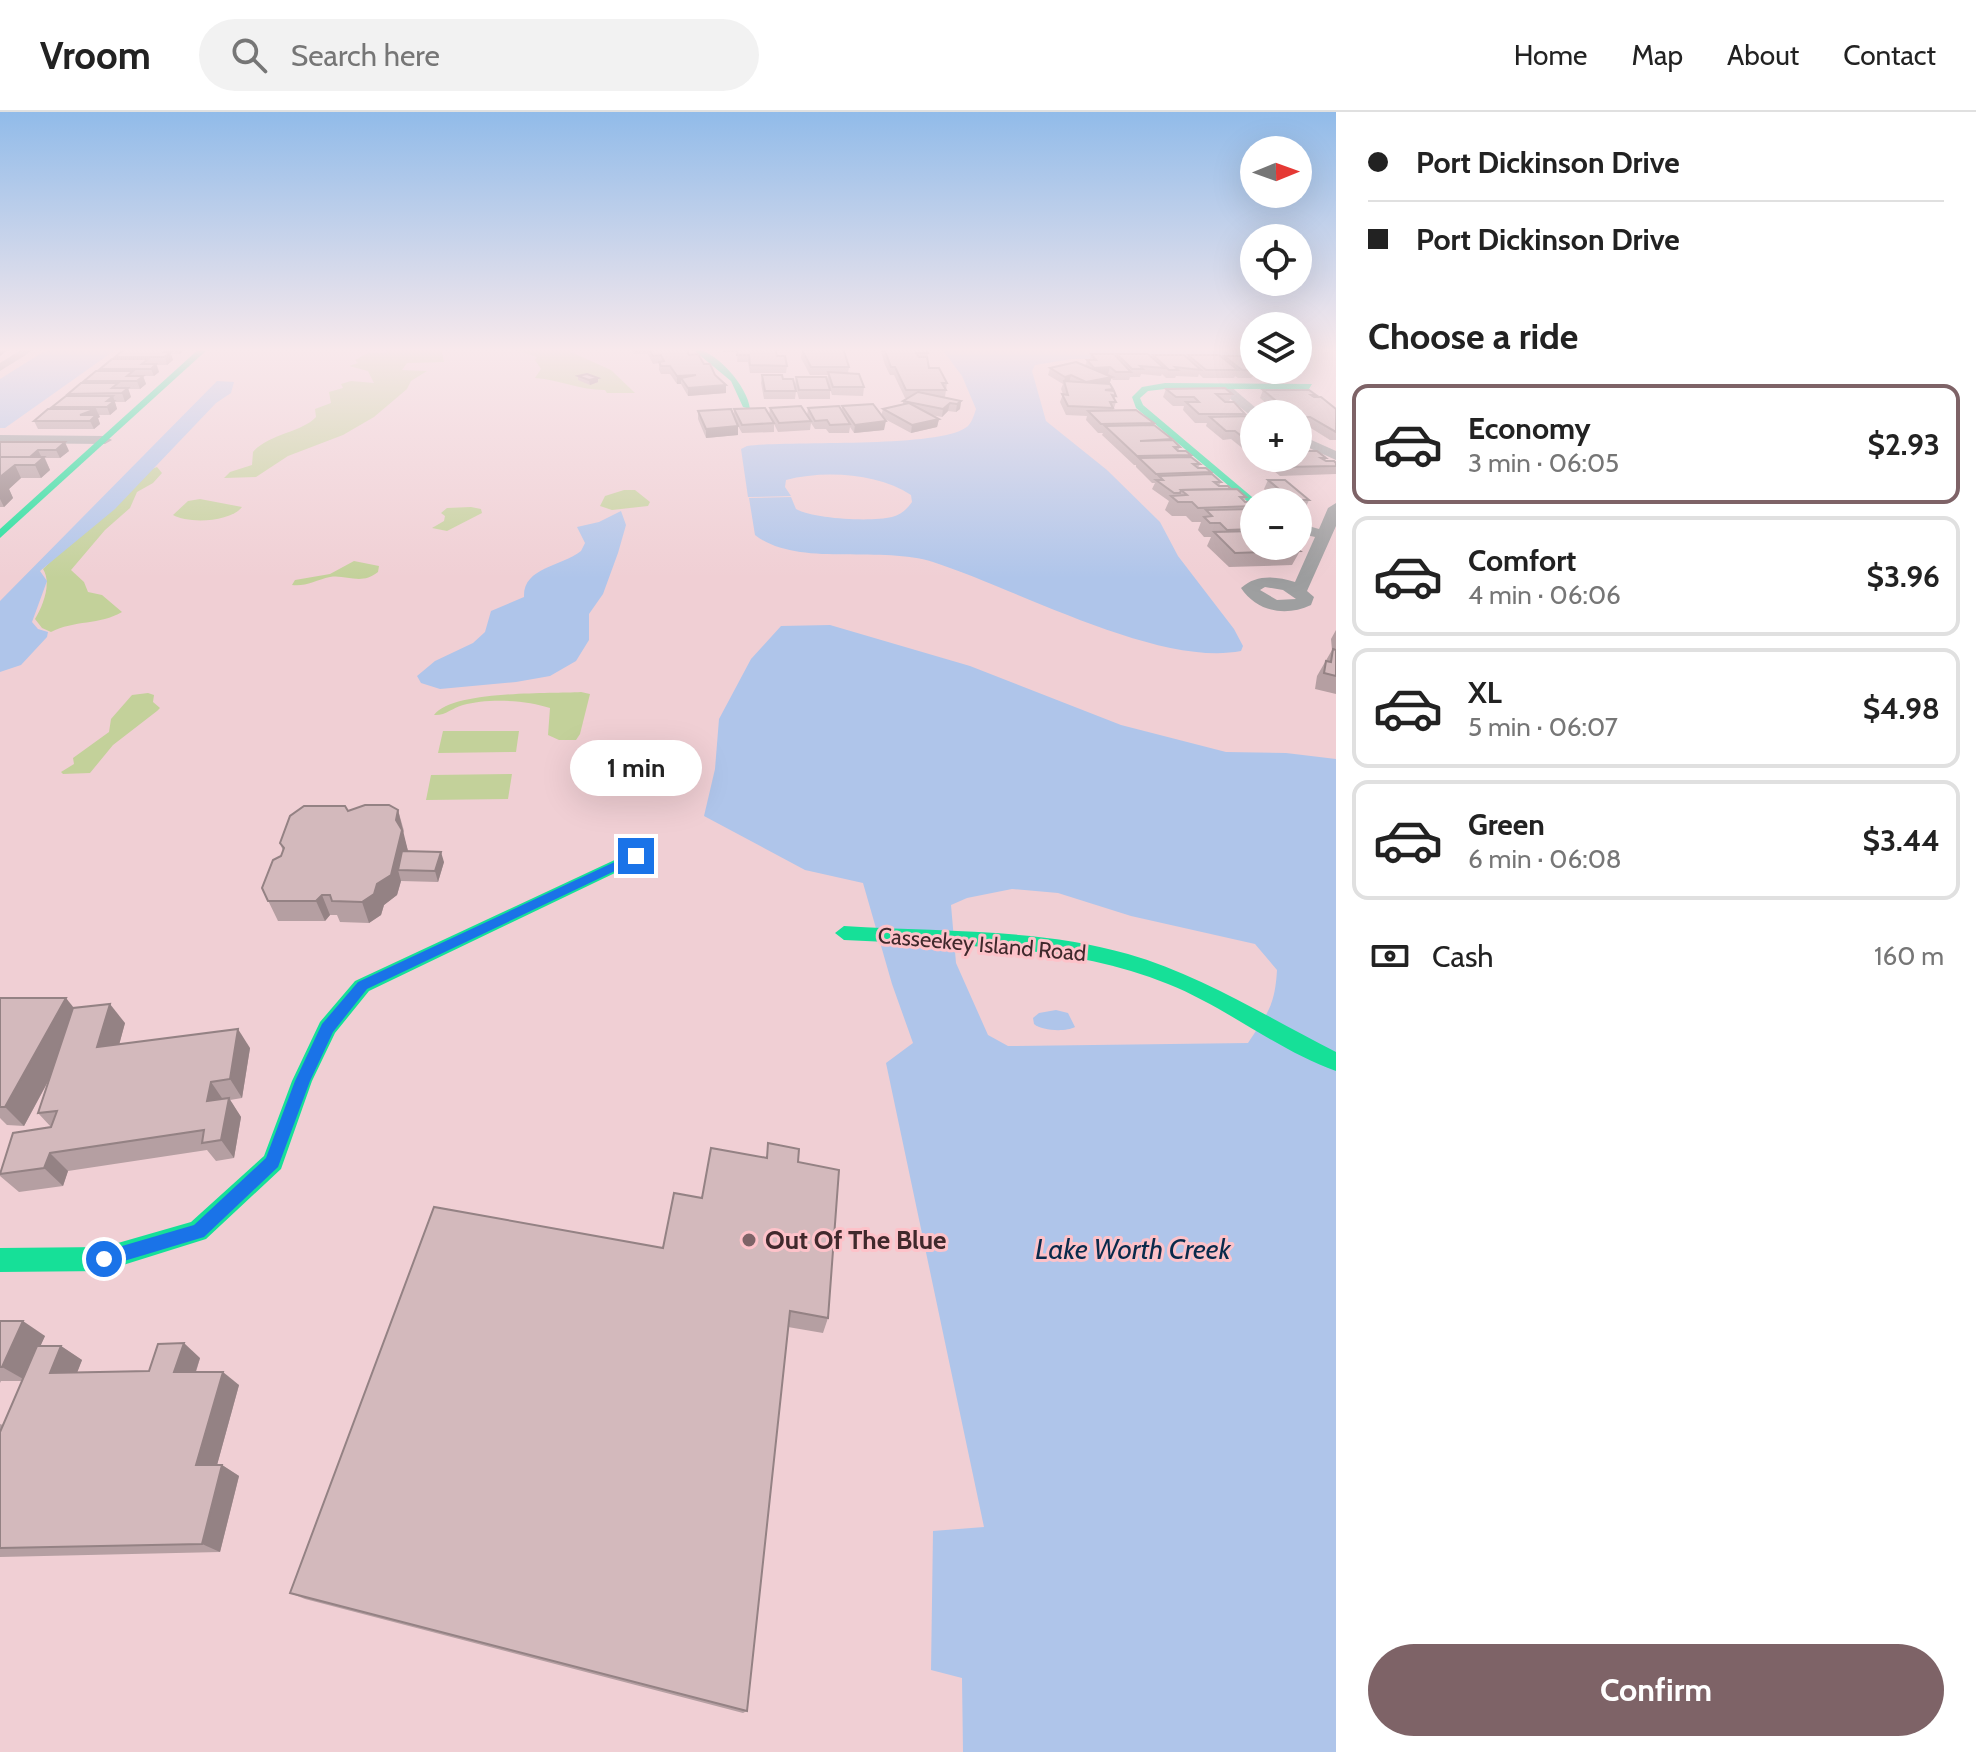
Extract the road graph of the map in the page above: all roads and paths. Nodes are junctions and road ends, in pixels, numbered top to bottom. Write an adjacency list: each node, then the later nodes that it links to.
1 (122, 425): 4 (street)
2 (1161, 425): 7 (street)
3 (0, 439): 4 (street)
4 (105, 440): 10 (street)
5 (1312, 445): 6 (street)
6 (1336, 456)
7 (1240, 492)
8 (1336, 508): 11 (street)
9 (1312, 532): 11 (street)
10 (0, 535)
11 (1324, 535): 12 (street)
12 (1296, 589)
13 (636, 856): 16 (street)
14 (844, 933): 15 (street, Casseekey Island Road)
15 (1336, 1062)
16 (0, 1260)

